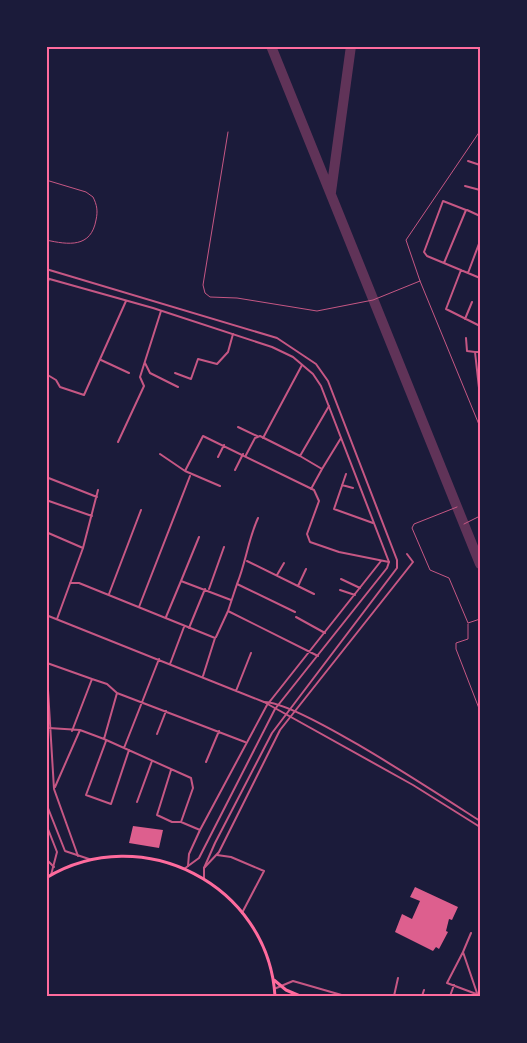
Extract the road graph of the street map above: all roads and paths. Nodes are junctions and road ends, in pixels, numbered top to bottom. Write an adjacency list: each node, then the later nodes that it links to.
1 (480, 131): 18 (lane)
2 (228, 132): 18 (lane)
3 (468, 161): 4 (street)
4 (480, 165)
5 (46, 180): 10 (lane)
6 (465, 186): 7 (street)
7 (480, 190)
8 (466, 210): 9 (street); 12 (street); 12 (street)
9 (480, 216)
10 (46, 240)
11 (480, 241): 15 (street)
12 (444, 263): 14 (street)
13 (46, 269): 22 (street)
14 (461, 270): 15 (street); 24 (street)
15 (468, 273): 16 (street)
16 (480, 278)
17 (48, 279): 19 (street); 20 (street)
18 (420, 281): 41 (lane)
19 (46, 287)
20 (126, 300): 23 (street); 31 (street)
21 (472, 302): 24 (street)
22 (167, 304): 23 (street); 25 (street)
23 (163, 311): 27 (street); 32 (street)
24 (465, 319): 26 (street)
25 (235, 325): 27 (street); 76 (street)
26 (480, 326)
27 (232, 334): 33 (street); 35 (street)
28 (466, 338): 29 (street)
29 (475, 352): 30 (street); 38 (street)
30 (480, 352)
31 (101, 360): 34 (street); 36 (street)
32 (145, 362): 37 (street); 45 (street)
33 (302, 364): 39 (street); 43 (street)
34 (129, 373)
35 (175, 373)
36 (46, 374)
37 (177, 387)
38 (480, 397)
39 (329, 406): 44 (street); 49 (street)
40 (238, 427): 42 (street)
41 (480, 427)
42 (257, 436): 43 (street); 48 (street)
43 (263, 438): 49 (street)
44 (341, 438): 51 (street); 69 (street)
45 (118, 442)
46 (224, 445): 48 (street); 50 (street); 53 (street)
47 (160, 454): 53 (street)
48 (245, 455): 52 (street); 60 (street)
49 (300, 456): 51 (street)
50 (218, 457)
51 (322, 469): 60 (street)
52 (235, 470)
53 (185, 471): 54 (street)
54 (190, 474): 58 (street); 95 (street)
55 (346, 474): 57 (street)
56 (46, 477): 62 (street)
57 (342, 485): 59 (street); 69 (street)
58 (220, 486)
59 (353, 488)
60 (311, 489): 78 (street)
61 (98, 490): 62 (street)
62 (97, 497): 66 (street)
63 (46, 500): 66 (street)
64 (457, 507): 103 (lane)
65 (141, 510): 92 (street)
66 (92, 516): 74 (street)
67 (480, 516): 70 (lane)
68 (258, 518): 77 (street)
69 (373, 523): 80 (street)
70 (464, 524)
71 (46, 532): 74 (street)
72 (199, 537): 84 (street)
73 (224, 547): 89 (street)
74 (82, 548): 85 (street)
75 (407, 554): 125 (street)
76 (397, 560): 80 (street); 122 (street)
77 (247, 561): 82 (street); 86 (street)
78 (381, 561): 80 (street); 88 (street)
79 (284, 562): 82 (street)
80 (389, 562): 110 (street)
81 (306, 569): 87 (street)
82 (277, 575): 87 (street)
83 (341, 579): 88 (street)
84 (181, 580): 89 (street); 100 (street)
85 (70, 583): 92 (street); 101 (street)
86 (237, 584): 94 (street); 97 (street)
87 (298, 586): 91 (street)
88 (360, 588): 93 (street)
89 (206, 589): 94 (street); 105 (street)
90 (340, 590): 93 (street)
91 (314, 594)
92 (108, 595): 95 (street)
93 (355, 595): 106 (street)
94 (231, 600): 96 (street)
95 (139, 607): 100 (street)
96 (228, 611): 107 (street); 108 (street)
97 (295, 612)
98 (46, 615): 101 (street)
99 (296, 617): 106 (street)
100 (166, 618): 104 (street)
101 (57, 619): 112 (street)
102 (480, 619): 103 (lane)
103 (468, 623): 126 (lane)
104 (185, 626): 105 (street); 114 (street)
105 (189, 628): 107 (street)
106 (325, 633): 108 (street)
107 (215, 638): 115 (street)
108 (310, 652): 110 (street); 120 (street)
109 (251, 653): 117 (street)
110 (318, 656): 121 (street)
111 (46, 657): 113 (street)
112 (159, 659): 114 (street); 119 (street)
113 (47, 663): 116 (street); 129 (street)
114 (170, 664): 115 (street)
115 (202, 676): 117 (street)
116 (92, 679): 118 (street); 131 (street)
117 (236, 691): 120 (street)
118 (117, 693): 119 (street); 134 (street)
119 (142, 702): 124 (street); 136 (street)
120 (268, 704): 121 (street); 123 (street); 135 (street)
121 (278, 705): 122 (street); 123 (street)
122 (289, 708): 125 (street); 127 (street)
123 (275, 709): 127 (street); 154 (street)
124 (166, 711): 132 (street); 133 (street)
125 (296, 711): 128 (street); 144 (street)
126 (480, 711)
127 (285, 714): 128 (street); 155 (street)
128 (291, 717): 147 (street); 149 (street)
129 (49, 728): 131 (street); 141 (street)
130 (80, 730): 131 (street); 134 (street); 141 (street)
131 (72, 731)
132 (219, 731): 135 (street); 139 (street)
133 (156, 734)
134 (105, 739): 136 (street); 137 (street)
135 (245, 742): 148 (street)
136 (124, 748): 137 (street)
137 (129, 750): 138 (street)
138 (152, 760): 140 (street); 142 (street)
139 (206, 762)
140 (171, 770): 145 (street); 145 (street)
141 (54, 789): 150 (street)
142 (137, 802)
143 (46, 803): 150 (street)
144 (480, 821)
145 (181, 822): 148 (street)
146 (46, 824): 153 (street)
147 (480, 827)
148 (200, 830): 154 (street)
149 (217, 855): 155 (street); 159 (street)
150 (78, 856): 152 (street)
151 (46, 859): 153 (street)
152 (92, 860): 154 (main road); 156 (main road)
153 (54, 867): 156 (street)
154 (186, 868): 158 (main road)
155 (204, 868): 158 (street)
156 (51, 875): 157 (main road)
157 (46, 878)
158 (204, 879): 159 (main road)
159 (242, 914): 163 (main road)
160 (471, 933): 161 (street)
161 (463, 952): 164 (street); 168 (street)
162 (398, 978): 172 (street)
163 (274, 980): 165 (main road); 166 (main road)
164 (454, 985): 168 (street); 174 (street)
165 (280, 986): 166 (street); 170 (main road); 171 (street)
166 (274, 989): 169 (main road)
167 (424, 990): 173 (street)
168 (479, 995)
169 (275, 996)
170 (300, 996)
171 (345, 996)
172 (394, 996)
173 (422, 996)
174 (450, 996)

